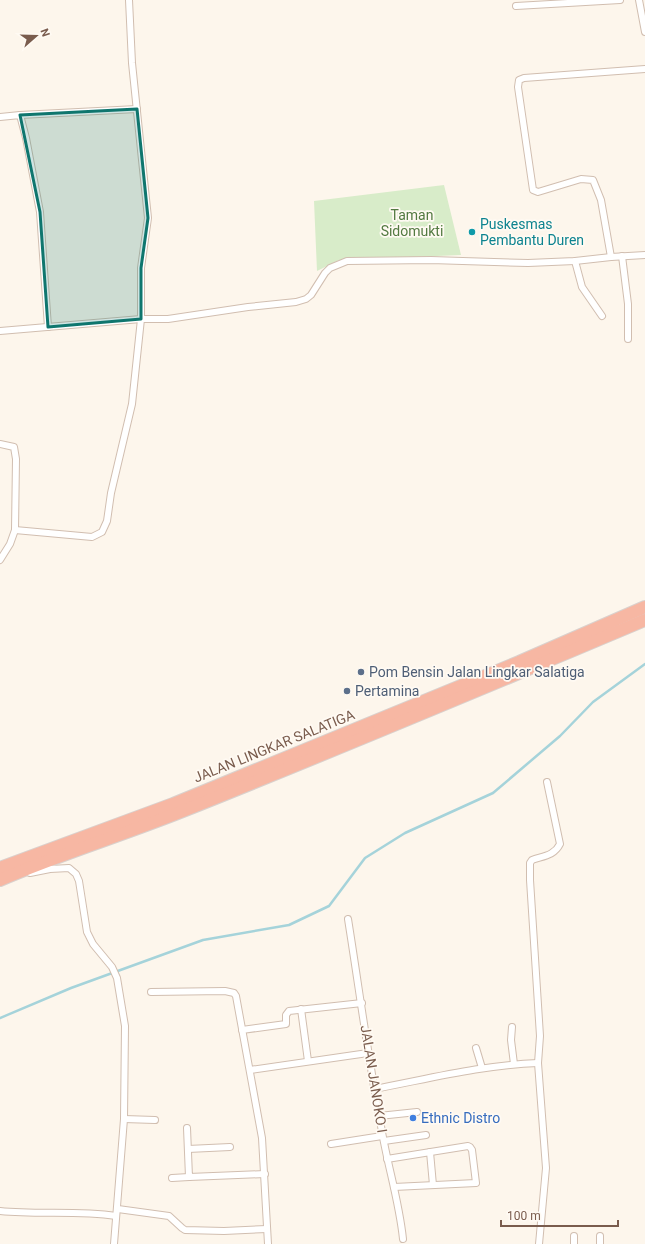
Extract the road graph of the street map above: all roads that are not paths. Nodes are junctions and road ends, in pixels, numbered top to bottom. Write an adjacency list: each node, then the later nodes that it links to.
1 (129, 0): 7 (street)
2 (620, 0): 4 (street)
3 (639, 0): 5 (street)
4 (516, 6)
5 (645, 32)
6 (645, 69): 11 (street)
7 (137, 109): 8 (street); 15 (street)
8 (20, 115): 9 (street); 16 (street)
9 (0, 117)
10 (645, 255): 12 (street)
11 (611, 256): 12 (street); 13 (street)
12 (622, 256): 18 (street)
13 (575, 261): 14 (street); 15 (street)
14 (602, 316)
15 (141, 319): 16 (street); 20 (street)
16 (48, 327): 17 (street)
17 (0, 331)
18 (628, 339)
19 (0, 444): 20 (street)
20 (15, 530): 21 (street)
21 (0, 560)
22 (645, 606): 25 (highway, JALAN LINGKAR SALATIGA)
23 (645, 620): 25 (highway, JALAN LINGKAR SALATIGA)
24 (547, 782): 36 (street)
25 (2, 873): 42 (street)
26 (348, 919): 28 (street, JALAN JANOKO I)
27 (151, 992): 31 (street)
28 (362, 1003): 29 (street); 33 (street, JALAN JANOKO I)
29 (301, 1009): 31 (street); 34 (street)
30 (512, 1027): 35 (street)
31 (242, 1030): 38 (street)
32 (476, 1048): 37 (street)
33 (368, 1053): 34 (street); 39 (street, JALAN JANOKO I)
34 (308, 1061): 38 (street)
35 (514, 1064): 36 (street); 37 (street)
36 (538, 1064): 66 (street)
37 (482, 1068): 39 (street)
38 (250, 1070): 52 (street)
39 (374, 1089): 41 (street, JALAN JANOKO I)
40 (417, 1112): 41 (street)
41 (379, 1116): 46 (street, JALAN JANOKO I)
42 (124, 1118): 43 (street); 57 (street)
43 (155, 1120)
44 (187, 1128): 49 (street)
45 (426, 1135): 46 (street)
46 (383, 1139): 47 (street); 51 (street, JALAN JANOKO I)
47 (331, 1144)
48 (230, 1147): 49 (street)
49 (188, 1149): 53 (street)
50 (430, 1152): 51 (street); 55 (street); 55 (street)
51 (387, 1158): 56 (street, JALAN JANOKO I)
52 (265, 1174): 53 (street); 60 (street)
53 (189, 1177): 54 (street)
54 (172, 1178)
55 (433, 1185): 56 (street)
56 (394, 1187): 63 (street, JALAN JANOKO I)
57 (118, 1208): 59 (street); 60 (street)
58 (0, 1211): 59 (street)
59 (116, 1216): 64 (street)
60 (267, 1230): 65 (street)
61 (574, 1236): 67 (street)
62 (600, 1236): 68 (street)
63 (403, 1239)
64 (114, 1244)
65 (268, 1244)
66 (539, 1244)
67 (574, 1244)
68 (600, 1244)

